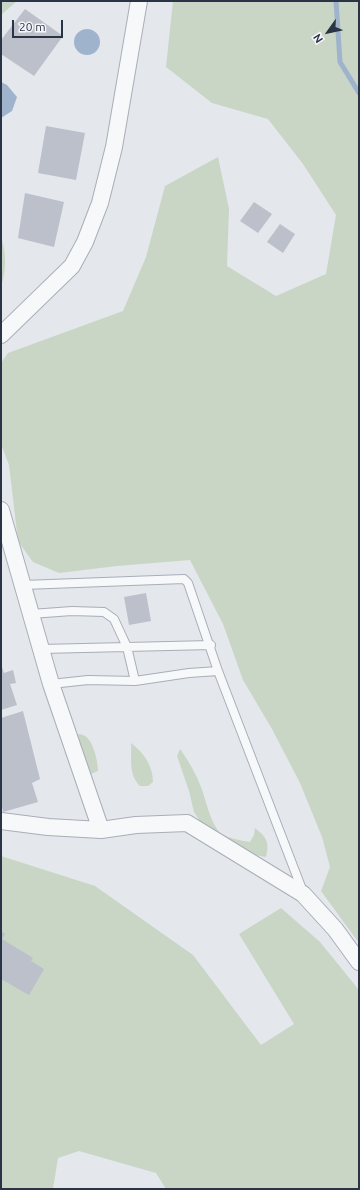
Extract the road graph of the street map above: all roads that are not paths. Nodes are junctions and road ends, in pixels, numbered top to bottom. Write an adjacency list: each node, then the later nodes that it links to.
1 (139, 1): 2 (street)
2 (1, 335)
3 (1, 510): 4 (street)
4 (23, 585): 5 (street); 6 (lane)
5 (31, 614): 7 (lane); 8 (street)
6 (210, 645): 7 (lane); 9 (lane)
7 (127, 647): 8 (lane); 10 (lane)
8 (41, 649): 11 (street)
9 (218, 671): 10 (lane); 14 (lane)
10 (135, 681): 11 (lane)
11 (51, 684): 13 (street)
12 (1, 821): 13 (street)
13 (101, 830): 14 (street)
14 (303, 894): 15 (street)
15 (359, 962)

